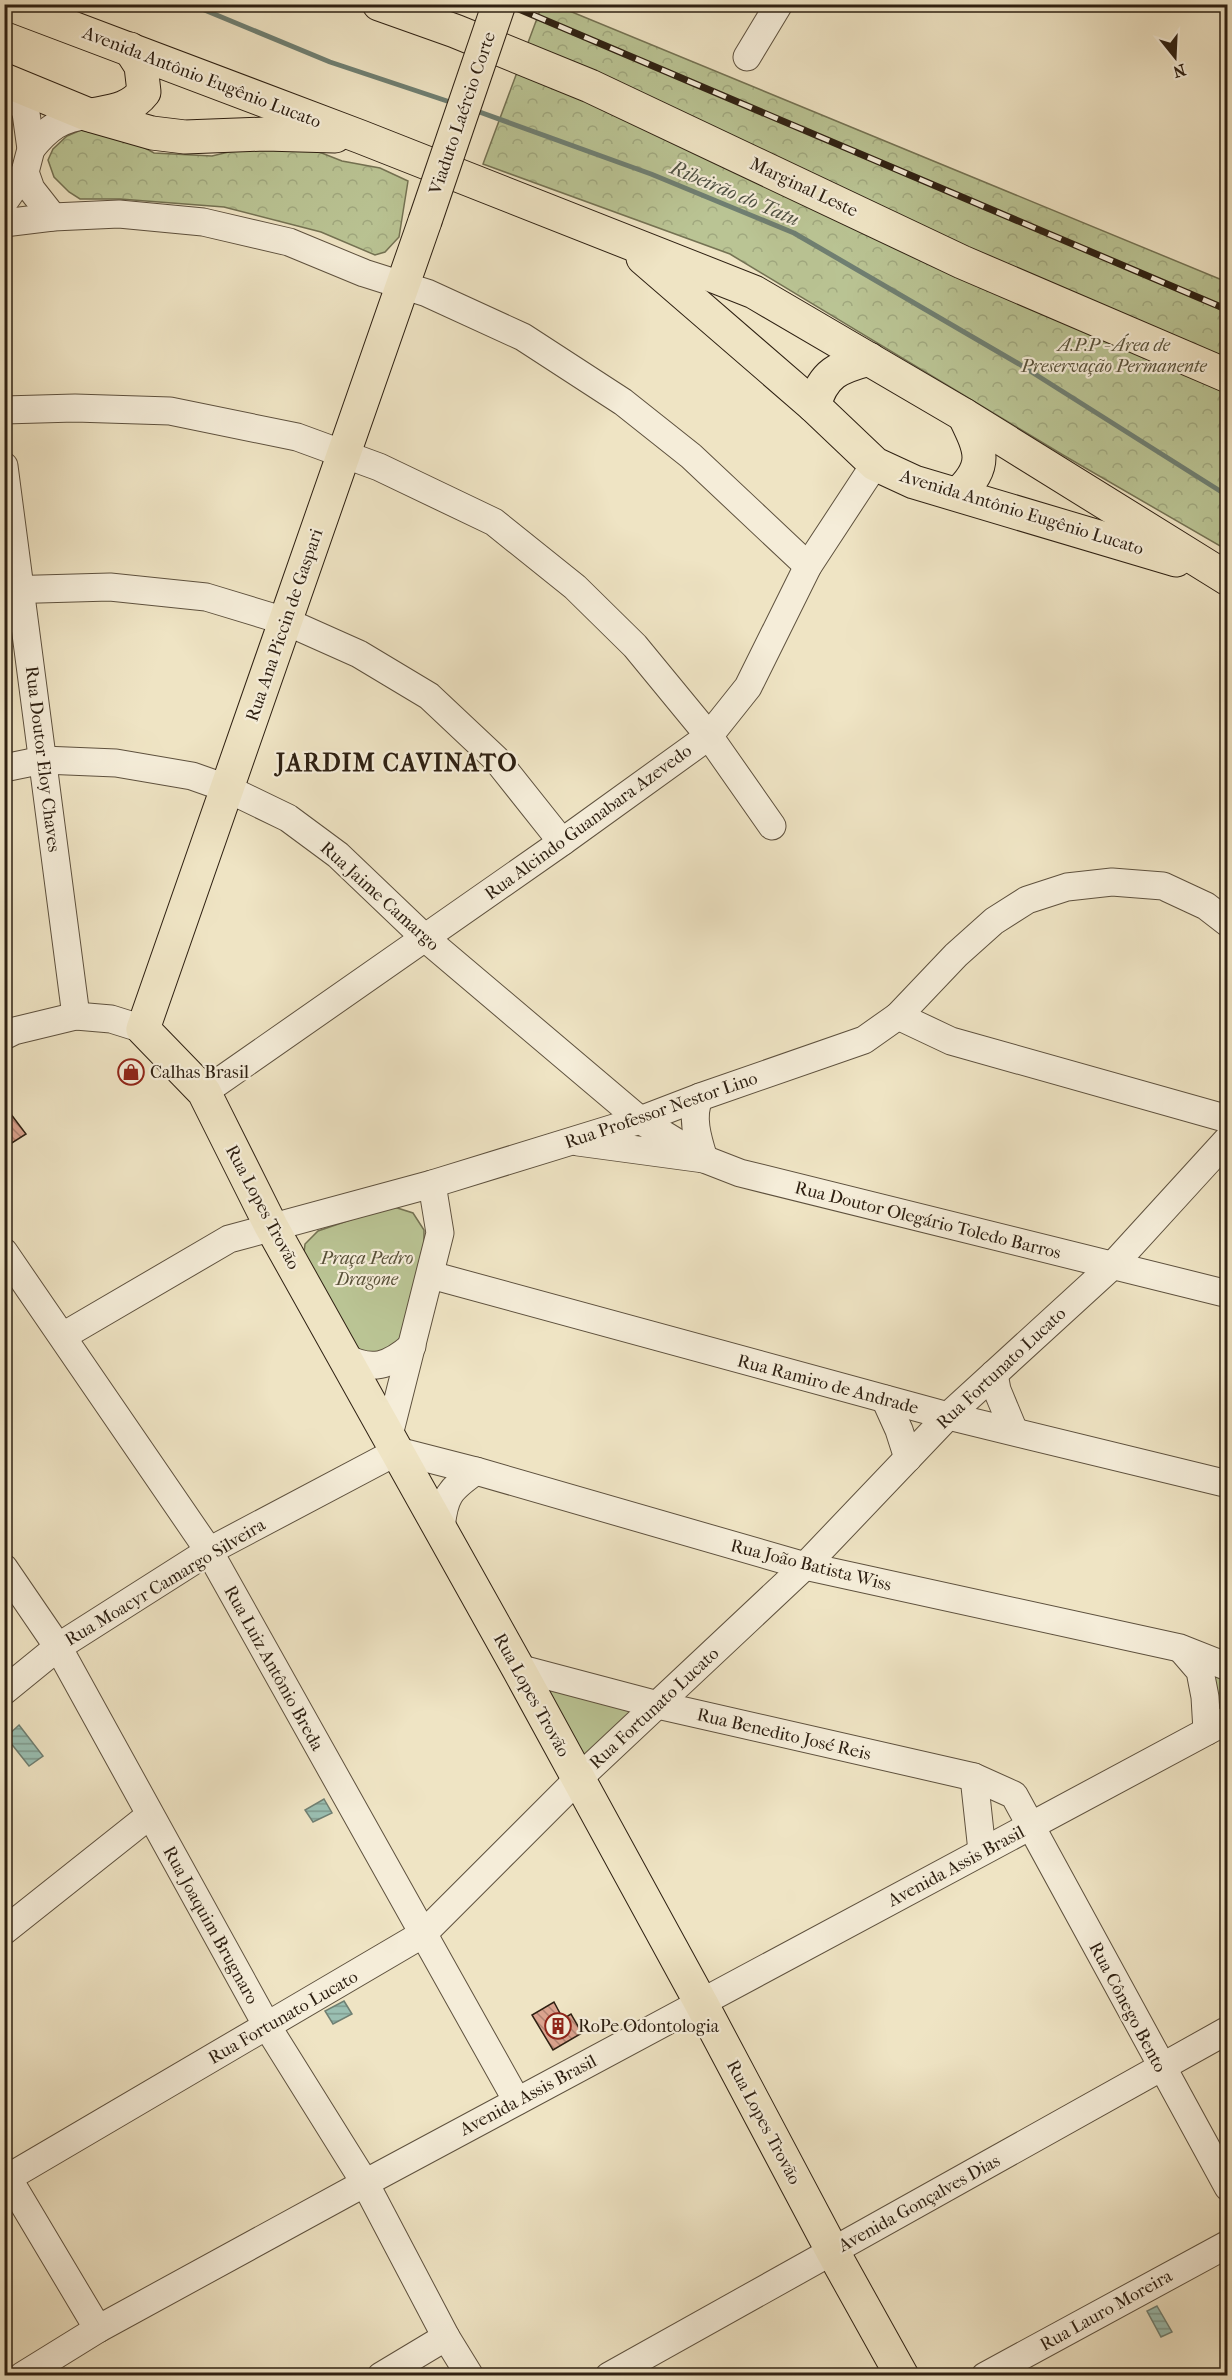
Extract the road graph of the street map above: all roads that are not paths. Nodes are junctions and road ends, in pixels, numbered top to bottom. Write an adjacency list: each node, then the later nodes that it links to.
1 (379, 4): 18 (main road, Marginal Leste)
2 (500, 4): 13 (main road, Viaduto Laércio Corte, bridge)
3 (779, 4): 6 (street)
4 (7, 5): 5 (main road, Avenida Antônio Eugênio Lucato)
5 (130, 50): 8 (main road); 9 (main road, Avenida Antônio Eugênio Lucato)
6 (747, 57)
7 (4, 81): 8 (main road, Avenida Antônio Eugênio Lucato); 10 (street)
8 (89, 115): 9 (main road, Avenida Antônio Eugênio Lucato); 10 (street)
9 (361, 137): 15 (main road, Avenida Antônio Eugênio Lucato)
10 (28, 160): 11 (street); 12 (street)
11 (4, 202)
12 (53, 217): 14 (street); 16 (street)
13 (425, 221): 16 (main road, Rua Ana Piccin de Gaspari)
14 (4, 223)
15 (624, 241): 17 (main road, Avenida Antônio Eugênio Lucato); 19 (main road, Avenida Antônio Eugênio Lucato)
16 (402, 285): 22 (main road, Rua Ana Piccin de Gaspari); 26 (street)
17 (869, 359): 19 (main road); 21 (main road, Avenida Antônio Eugênio Lucato)
18 (1227, 376)
19 (814, 406): 23 (main road, Avenida Antônio Eugênio Lucato)
20 (4, 410): 22 (street)
21 (964, 415): 25 (main road); 27 (main road, Avenida Antônio Eugênio Lucato)
22 (344, 454): 29 (main road, Rua Ana Piccin de Gaspari); 30 (street)
23 (875, 464): 25 (main road, Avenida Antônio Eugênio Lucato); 26 (street, Rua Alcindo Guanabara Azevedo)
24 (4, 466): 28 (street, Rua Doutor Eloy Chaves)
25 (958, 494): 27 (main road, Avenida Antônio Eugênio Lucato)
26 (808, 566): 30 (street, Rua Alcindo Guanabara Azevedo)
27 (1222, 575)
28 (12, 589): 29 (street); 31 (street, Rua Doutor Eloy Chaves)
29 (285, 621): 33 (main road, Rua Ana Piccin de Gaspari); 35 (street)
30 (709, 735): 34 (street); 35 (street, Rua Alcindo Guanabara Azevedo)
31 (43, 759): 32 (street, Rua Jaime Camargo); 33 (street, Rua Jaime Camargo); 38 (street, Rua Doutor Eloy Chaves)
32 (4, 768)
33 (226, 788): 37 (street, Rua Jaime Camargo); 40 (main road, Rua Ana Piccin de Gaspari)
34 (772, 826)
35 (562, 842): 37 (street, Rua Alcindo Guanabara Azevedo)
36 (1227, 923): 39 (street, Rua Professor Nestor Lino)
37 (425, 938): 42 (street, Rua Alcindo Guanabara Azevedo); 45 (street, Rua Jaime Camargo)
38 (76, 1016): 40 (street); 41 (street)
39 (898, 1016): 43 (street, Rua Professor Nestor Lino); 44 (street)
40 (143, 1029): 42 (main road, Rua Lopes Trovão)
41 (4, 1036)
42 (204, 1092): 50 (main road, Rua Lopes Trovão)
43 (700, 1096): 45 (street, Rua Professor Nestor Lino); 48 (street)
44 (1227, 1119)
45 (640, 1120): 47 (street, Rua Professor Nestor Lino); 48 (street, Rua Doutor Olegário Toledo Barros)
46 (1227, 1139): 52 (street, Rua Fortunato Lucato)
47 (571, 1141): 48 (street); 49 (street, Rua Professor Nestor Lino)
48 (704, 1159): 52 (street, Rua Doutor Olegário Toledo Barros)
49 (432, 1184): 50 (street, Rua Professor Nestor Lino); 53 (street)
50 (271, 1227): 55 (street, Rua Professor Nestor Lino); 57 (main road, Rua Lopes Trovão)
51 (4, 1252): 55 (street, Rua Luiz Antônio Breda)
52 (1112, 1266): 54 (street, Rua Doutor Olegário Toledo Barros); 58 (street, Rua Fortunato Lucato)
53 (431, 1275): 56 (street); 59 (street, Rua Ramiro de Andrade)
54 (1227, 1294)
55 (63, 1336): 67 (street, Rua Luiz Antônio Breda)
56 (412, 1346): 57 (street); 62 (street)
57 (344, 1357): 62 (main road, Rua Lopes Trovão)
58 (994, 1374): 60 (street, Rua Fortunato Lucato); 61 (street)
59 (885, 1399): 60 (street, Rua Ramiro de Andrade); 63 (street)
60 (948, 1416): 61 (street, Rua Ramiro de Andrade); 63 (street, Rua Fortunato Lucato)
61 (1014, 1431): 65 (street, Rua Ramiro de Andrade)
62 (393, 1443): 64 (street, Rua João Batista Wiss); 66 (main road, Rua Lopes Trovão); 67 (street, Rua Moacyr Camargo Silveira)
63 (908, 1458): 68 (street, Rua Fortunato Lucato)
64 (476, 1471): 66 (street); 68 (street, Rua João Batista Wiss)
65 (1227, 1485)
66 (441, 1529): 73 (main road, Rua Lopes Trovão)
67 (209, 1551): 70 (street, Rua Moacyr Camargo Silveira); 83 (street, Rua Luiz Antônio Breda)
68 (805, 1566): 71 (street, Rua João Batista Wiss); 75 (street, Rua Fortunato Lucato)
69 (4, 1568): 70 (street, Rua Joaquim Brugnaro)
70 (58, 1647): 74 (street, Rua Moacyr Camargo Silveira); 79 (street, Rua Joaquim Brugnaro)
71 (1180, 1648): 72 (street, Rua João Batista Wiss); 76 (street)
72 (1227, 1666)
73 (518, 1668): 75 (street, Rua Benedito José Reis); 78 (main road, Rua Lopes Trovão)
74 (4, 1691)
75 (658, 1705): 77 (street, Rua Benedito José Reis); 78 (street, Rua Fortunato Lucato)
76 (1217, 1726): 80 (street, Avenida Assis Brasil)
77 (974, 1777): 80 (street, Rua Benedito José Reis); 81 (street)
78 (578, 1779): 83 (street, Rua Fortunato Lucato); 84 (main road, Rua Lopes Trovão)
79 (150, 1815): 82 (street); 85 (street, Rua Joaquim Brugnaro)
80 (1031, 1826): 81 (street, Avenida Assis Brasil); 87 (street, Rua Cônego Bento)
81 (982, 1851): 84 (street, Avenida Assis Brasil)
82 (4, 1931)
83 (423, 1934): 85 (street, Rua Fortunato Lucato); 88 (street, Rua Luiz Antônio Breda)
84 (701, 2002): 88 (street, Avenida Assis Brasil); 93 (main road, Rua Lopes Trovão)
85 (267, 2026): 89 (street, Rua Fortunato Lucato); 90 (street, Rua Joaquim Brugnaro)
86 (1227, 2030): 87 (street, Avenida Gonçalves Dias)
87 (1160, 2067): 91 (street, Rua Cônego Bento); 93 (street, Avenida Gonçalves Dias)
88 (517, 2101): 90 (street, Avenida Assis Brasil)
89 (6, 2179): 94 (street)
90 (365, 2182): 94 (street, Avenida Assis Brasil); 95 (street, Rua Joaquim Brugnaro)
91 (1227, 2187)
92 (1227, 2244): 101 (street, Rua Lauro Moreira)
93 (833, 2252): 99 (street, Avenida Gonçalves Dias); 100 (main road, Rua Lopes Trovão)
94 (98, 2329): 96 (street, Avenida Assis Brasil)
95 (446, 2337): 97 (street); 98 (street, Rua Joaquim Brugnaro)
96 (22, 2376)
97 (381, 2376)
98 (470, 2376)
99 (609, 2376)
100 (902, 2376)
101 (985, 2376)

